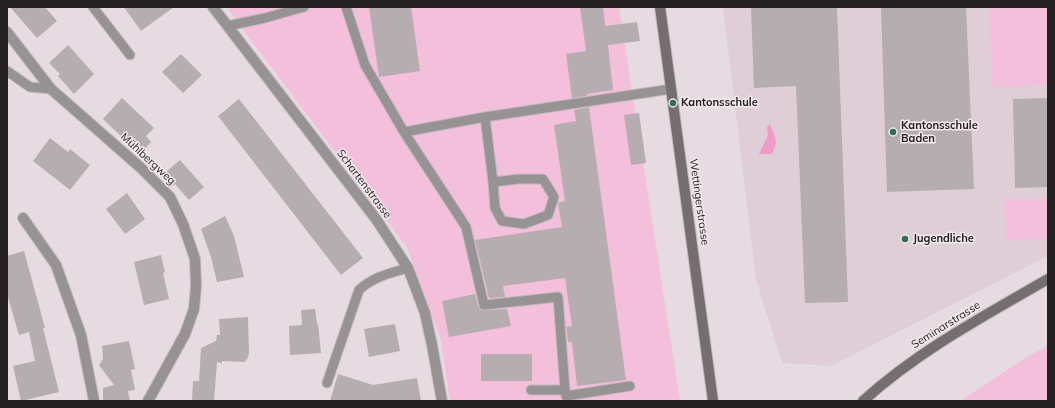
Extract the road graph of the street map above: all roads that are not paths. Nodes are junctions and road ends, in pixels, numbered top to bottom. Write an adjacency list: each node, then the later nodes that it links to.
1 (93, 7): 8 (lane)
2 (213, 7): 6 (street, Schartenstrasse)
3 (304, 7): 6 (lane)
4 (346, 7): 13 (lane)
5 (660, 7): 11 (main road, Wettingerstrasse)
6 (228, 26): 16 (street, Schartenstrasse)
7 (7, 32): 10 (street, Mühlbergweg)
8 (130, 55)
9 (7, 71): 10 (lane)
10 (51, 89): 23 (street, Mühlbergweg)
11 (671, 89): 12 (lane); 25 (main road, Wettingerstrasse)
12 (485, 117): 13 (lane); 14 (lane)
13 (404, 132): 21 (lane)
14 (493, 182): 14 (lane)
15 (23, 218): 22 (street)
16 (408, 268): 18 (lane); 24 (street, Schartenstrasse)
17 (1048, 279): 26 (main road, Seminarstrasse)
18 (327, 383)
19 (630, 386): 21 (lane)
20 (531, 390): 21 (lane)
21 (565, 390)
22 (94, 401)
23 (148, 401)
24 (442, 401)
25 (713, 401)
26 (863, 401)

